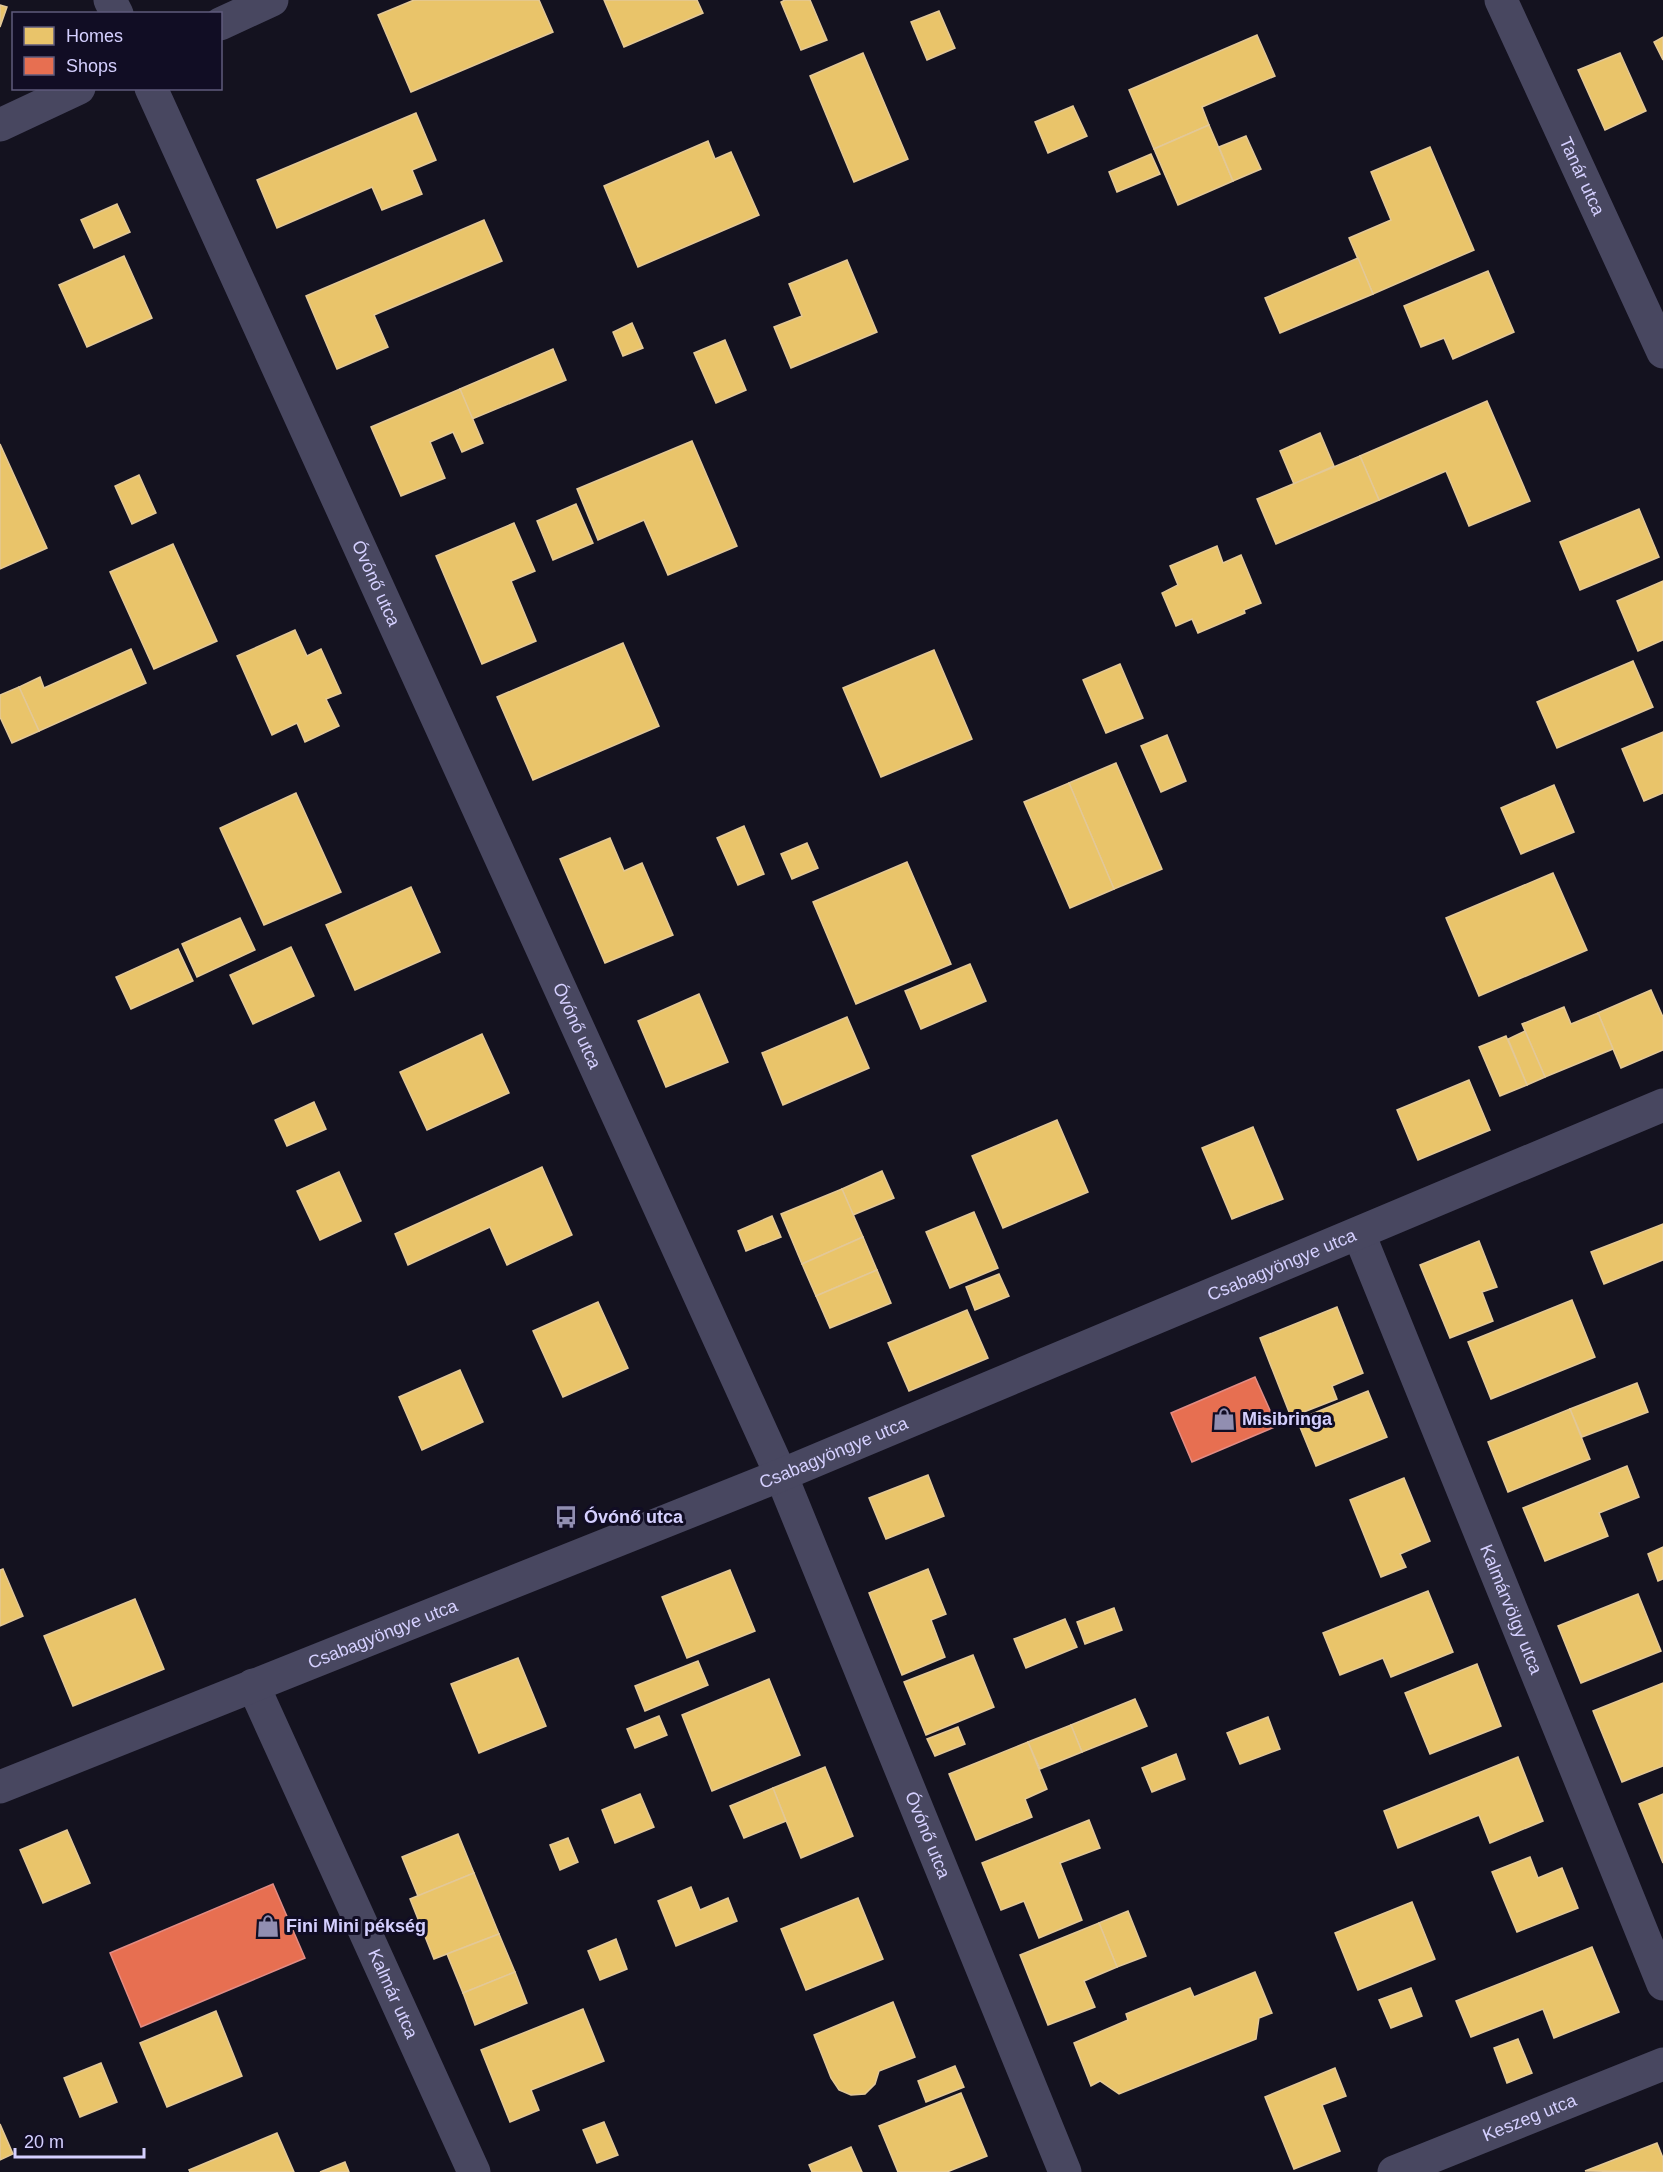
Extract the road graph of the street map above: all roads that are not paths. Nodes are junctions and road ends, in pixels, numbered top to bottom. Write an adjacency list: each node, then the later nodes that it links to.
1 (272, 0): 3 (street)
2 (1501, 0): 7 (street, Tanár utca)
3 (222, 23)
4 (75, 90): 6 (street)
5 (152, 90): 10 (street, Óvónő utca)
6 (0, 125)
7 (1663, 352)
8 (1663, 1105): 9 (street, Csabagyöngye utca)
9 (1359, 1234): 10 (street, Csabagyöngye utca); 13 (street, Kalmárvölgy utca)
10 (781, 1475): 11 (street, Csabagyöngye utca); 16 (street, Óvónő utca)
11 (253, 1686): 12 (street, Csabagyöngye utca); 15 (street, Kalmár utca)
12 (0, 1787)
13 (1663, 1984)
14 (1663, 2064): 17 (street, Keszeg utca)
15 (474, 2172)
16 (1065, 2172)
17 (1394, 2172)

